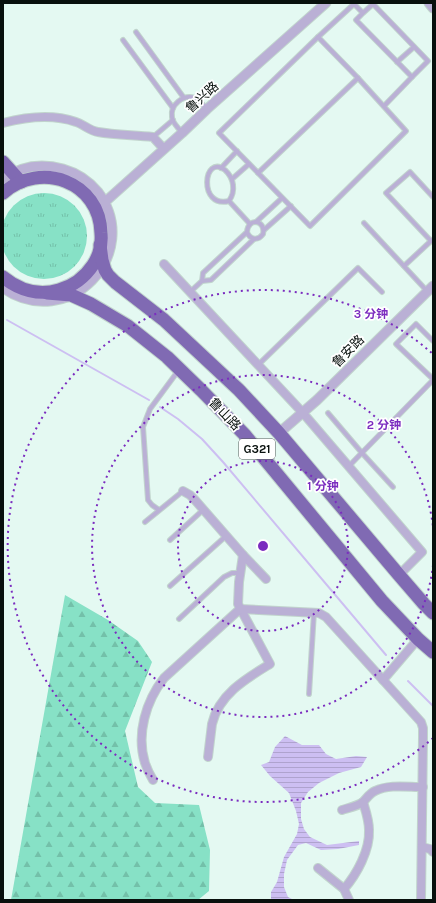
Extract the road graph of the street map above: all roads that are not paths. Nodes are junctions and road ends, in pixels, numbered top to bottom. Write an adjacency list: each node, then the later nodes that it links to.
1 (326, 3): 16 (street, 鲁兴路)
2 (429, 3): 4 (street)
3 (353, 4): 5 (lane); 7 (lane)
4 (433, 8)
5 (363, 13): 9 (lane); 10 (lane)
6 (136, 32): 13 (lane)
7 (318, 37): 12 (lane); 22 (lane)
8 (123, 40): 15 (lane)
9 (414, 47): 10 (lane); 11 (lane)
10 (397, 62): 11 (lane)
11 (412, 77): 14 (lane)
12 (358, 78): 14 (lane); 26 (lane)
13 (184, 98): 15 (lane); 16 (lane)
14 (384, 106): 33 (lane)
15 (173, 108): 17 (lane)
16 (207, 109): 19 (street, 鲁兴路)
17 (173, 120): 19 (lane); 20 (lane)
18 (3, 123): 20 (street)
19 (182, 133): 21 (street, 鲁兴路)
20 (153, 137): 21 (street)
21 (164, 149): 34 (street, 鲁兴路)
22 (237, 151): 24 (lane); 25 (lane)
23 (3, 162): 27 (highway)
24 (249, 164): 26 (lane); 28 (lane)
25 (221, 168): 28 (lane); 32 (lane)
26 (258, 173): 31 (lane)
27 (12, 178): 29 (highway); 34 (highway)
28 (232, 179): 32 (lane)
29 (3, 193)
30 (433, 197): 41 (lane)
31 (282, 198): 33 (lane); 35 (lane)
32 (229, 201): 37 (lane)
33 (290, 206): 38 (lane)
34 (100, 207): 42 (highway); 44 (street)
35 (256, 222): 37 (lane); 38 (lane)
36 (364, 223): 45 (lane)
37 (250, 224): 39 (lane)
38 (264, 230): 40 (lane)
39 (247, 232): 40 (lane); 47 (lane)
40 (254, 239): 47 (lane)
41 (432, 240): 45 (lane)
42 (100, 245): 44 (highway, 鲁山路 / G321); 51 (highway)
43 (164, 264): 52 (street)
44 (103, 266): 53 (street); 60 (highway, 鲁山路 / G321)
45 (404, 266): 49 (lane)
46 (3, 277): 51 (highway, 鲁山路)
47 (202, 281): 52 (lane)
48 (3, 288): 53 (street)
49 (430, 288): 58 (street, 鲁安路)
50 (382, 292): 55 (lane)
51 (47, 293): 53 (highway, 鲁山路 / G321)
52 (190, 293): 55 (street)
53 (71, 295): 56 (highway, 鲁山路 / G321)
54 (433, 341): 57 (lane)
55 (258, 365): 58 (street)
56 (180, 370): 66 (lane); 79 (highway, 鲁山路 / G321)
57 (432, 377): 61 (lane)
58 (303, 413): 60 (street, 鲁安路); 62 (street)
59 (328, 413): 61 (lane)
60 (279, 433): 72 (highway, 鲁山路 / G321)
61 (362, 453): 62 (lane); 63 (lane)
62 (349, 466): 72 (street)
63 (393, 487)
64 (183, 490): 65 (street); 66 (lane)
65 (203, 509): 68 (street); 69 (lane)
66 (159, 510): 67 (lane)
67 (145, 522)
68 (226, 536): 70 (street); 74 (lane)
69 (170, 540)
70 (243, 555): 71 (street); 73 (street)
71 (240, 573): 75 (street); 78 (lane)
72 (399, 575): 77 (highway, 鲁山路 / G321)
73 (266, 579)
74 (170, 586)
75 (240, 609): 76 (street); 83 (street); 84 (street)
76 (314, 612): 81 (street); 82 (lane)
77 (433, 613)
78 (179, 619)
79 (418, 640): 80 (highway, 鲁山路 / G321); 81 (street)
80 (433, 652)
81 (383, 680): 85 (street)
82 (309, 694)
83 (208, 757)
84 (153, 780)
85 (422, 787): 86 (street); 88 (street)
86 (362, 802): 87 (street); 91 (street)
87 (342, 810)
88 (422, 847): 89 (street); 93 (street)
89 (433, 852)
90 (318, 868): 91 (street)
91 (344, 889): 92 (street)
92 (349, 900)
93 (421, 900)

